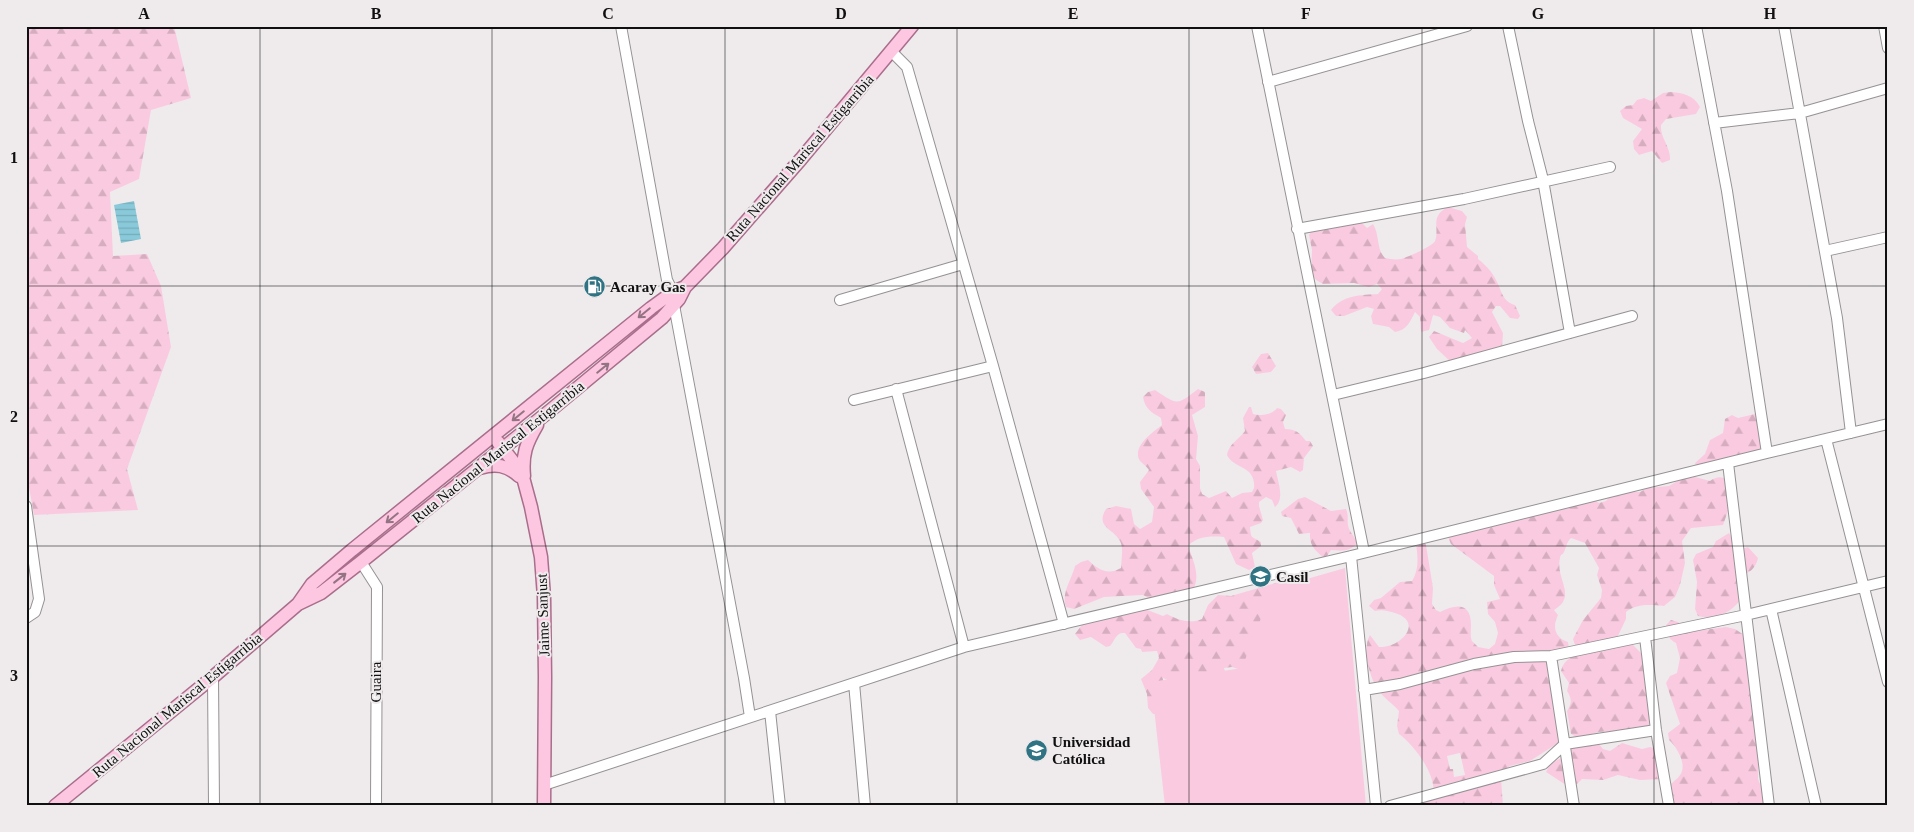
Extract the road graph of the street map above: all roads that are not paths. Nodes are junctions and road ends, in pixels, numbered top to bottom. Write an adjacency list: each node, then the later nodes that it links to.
1 (621, 26): 21 (street)
2 (912, 26): 10 (main road, Ruta Nacional Mariscal Estigarribia)
3 (1257, 26): 11 (street)
4 (1467, 26): 11 (street)
5 (1508, 26): 16 (street)
6 (1696, 26): 14 (street)
7 (1784, 26): 13 (street)
8 (1884, 26): 9 (street)
9 (1888, 48)
10 (891, 51): 20 (street); 21 (main road, Ruta Nacional Mariscal Estigarribia)
11 (1268, 82): 17 (street)
12 (1888, 88): 13 (street)
13 (1800, 113): 14 (street); 19 (street)
14 (1714, 123): 36 (street)
15 (1610, 167): 16 (street)
16 (1543, 180): 17 (street); 25 (street)
17 (1298, 229): 28 (street)
18 (1888, 237): 19 (street)
19 (1825, 251): 32 (street)
20 (963, 264): 22 (street); 26 (street)
21 (679, 289): 23 (main road, Ruta Nacional Mariscal Estigarribia); 33 (main road, Ruta Nacional Mariscal Estigarribia, one-way to 33)
22 (840, 300)
23 (674, 305): 30 (main road, Ruta Nacional Mariscal Estigarribia, one-way to 23); 59 (street)
24 (1632, 316): 25 (street)
25 (1570, 333): 28 (street)
26 (993, 366): 27 (street); 50 (street)
27 (896, 389): 29 (street); 52 (street)
28 (1333, 395): 41 (street)
29 (854, 400)
30 (552, 409): 35 (main road, Ruta Nacional Mariscal Estigarribia); 39 (main road)
31 (1888, 424): 32 (street)
32 (1851, 433): 34 (street)
33 (493, 436): 35 (main road, Jaime Sanjust); 46 (main road, Ruta Nacional Mariscal Estigarribia, one-way to 46)
34 (1826, 439): 36 (street); 45 (street)
35 (503, 448): 38 (main road, Ruta Nacional Mariscal Estigarribia); 39 (main road, Jaime Sanjust)
36 (1767, 453): 37 (street)
37 (1728, 463): 41 (street); 48 (street)
38 (469, 474): 39 (main road); 43 (main road, Ruta Nacional Mariscal Estigarribia)
39 (524, 481): 62 (main road, Jaime Sanjust)
40 (26, 506): 49 (street)
41 (1364, 552): 42 (street)
42 (1351, 556): 50 (street); 57 (street)
43 (361, 562): 46 (main road, Ruta Nacional Mariscal Estigarribia, one-way to 43); 65 (street, Guaira)
44 (1888, 581): 45 (street)
45 (1864, 587): 47 (street); 55 (street)
46 (298, 604): 54 (main road, Ruta Nacional Mariscal Estigarribia)
47 (1771, 609): 48 (street); 74 (street)
48 (1746, 615): 51 (street); 73 (street)
49 (26, 618)
50 (1064, 624): 52 (street)
51 (1645, 637): 53 (street); 60 (street)
52 (964, 647): 56 (street)
53 (1551, 656): 57 (street); 61 (street)
54 (213, 678): 63 (main road, Ruta Nacional Mariscal Estigarribia); 64 (street)
55 (1888, 682)
56 (854, 683): 58 (street); 68 (street)
57 (1364, 690): 69 (street)
58 (770, 711): 59 (street); 67 (street)
59 (750, 717): 62 (street)
60 (1656, 730): 61 (street); 72 (street)
61 (1565, 744): 70 (street); 71 (street)
62 (544, 785): 66 (main road, Jaime Sanjust)
63 (55, 806)
64 (214, 806)
65 (376, 806)
66 (544, 806)
67 (780, 806)
68 (865, 806)
69 (1376, 806)
70 (1390, 806)
71 (1574, 806)
72 (1669, 806)
73 (1769, 806)
74 (1816, 806)

